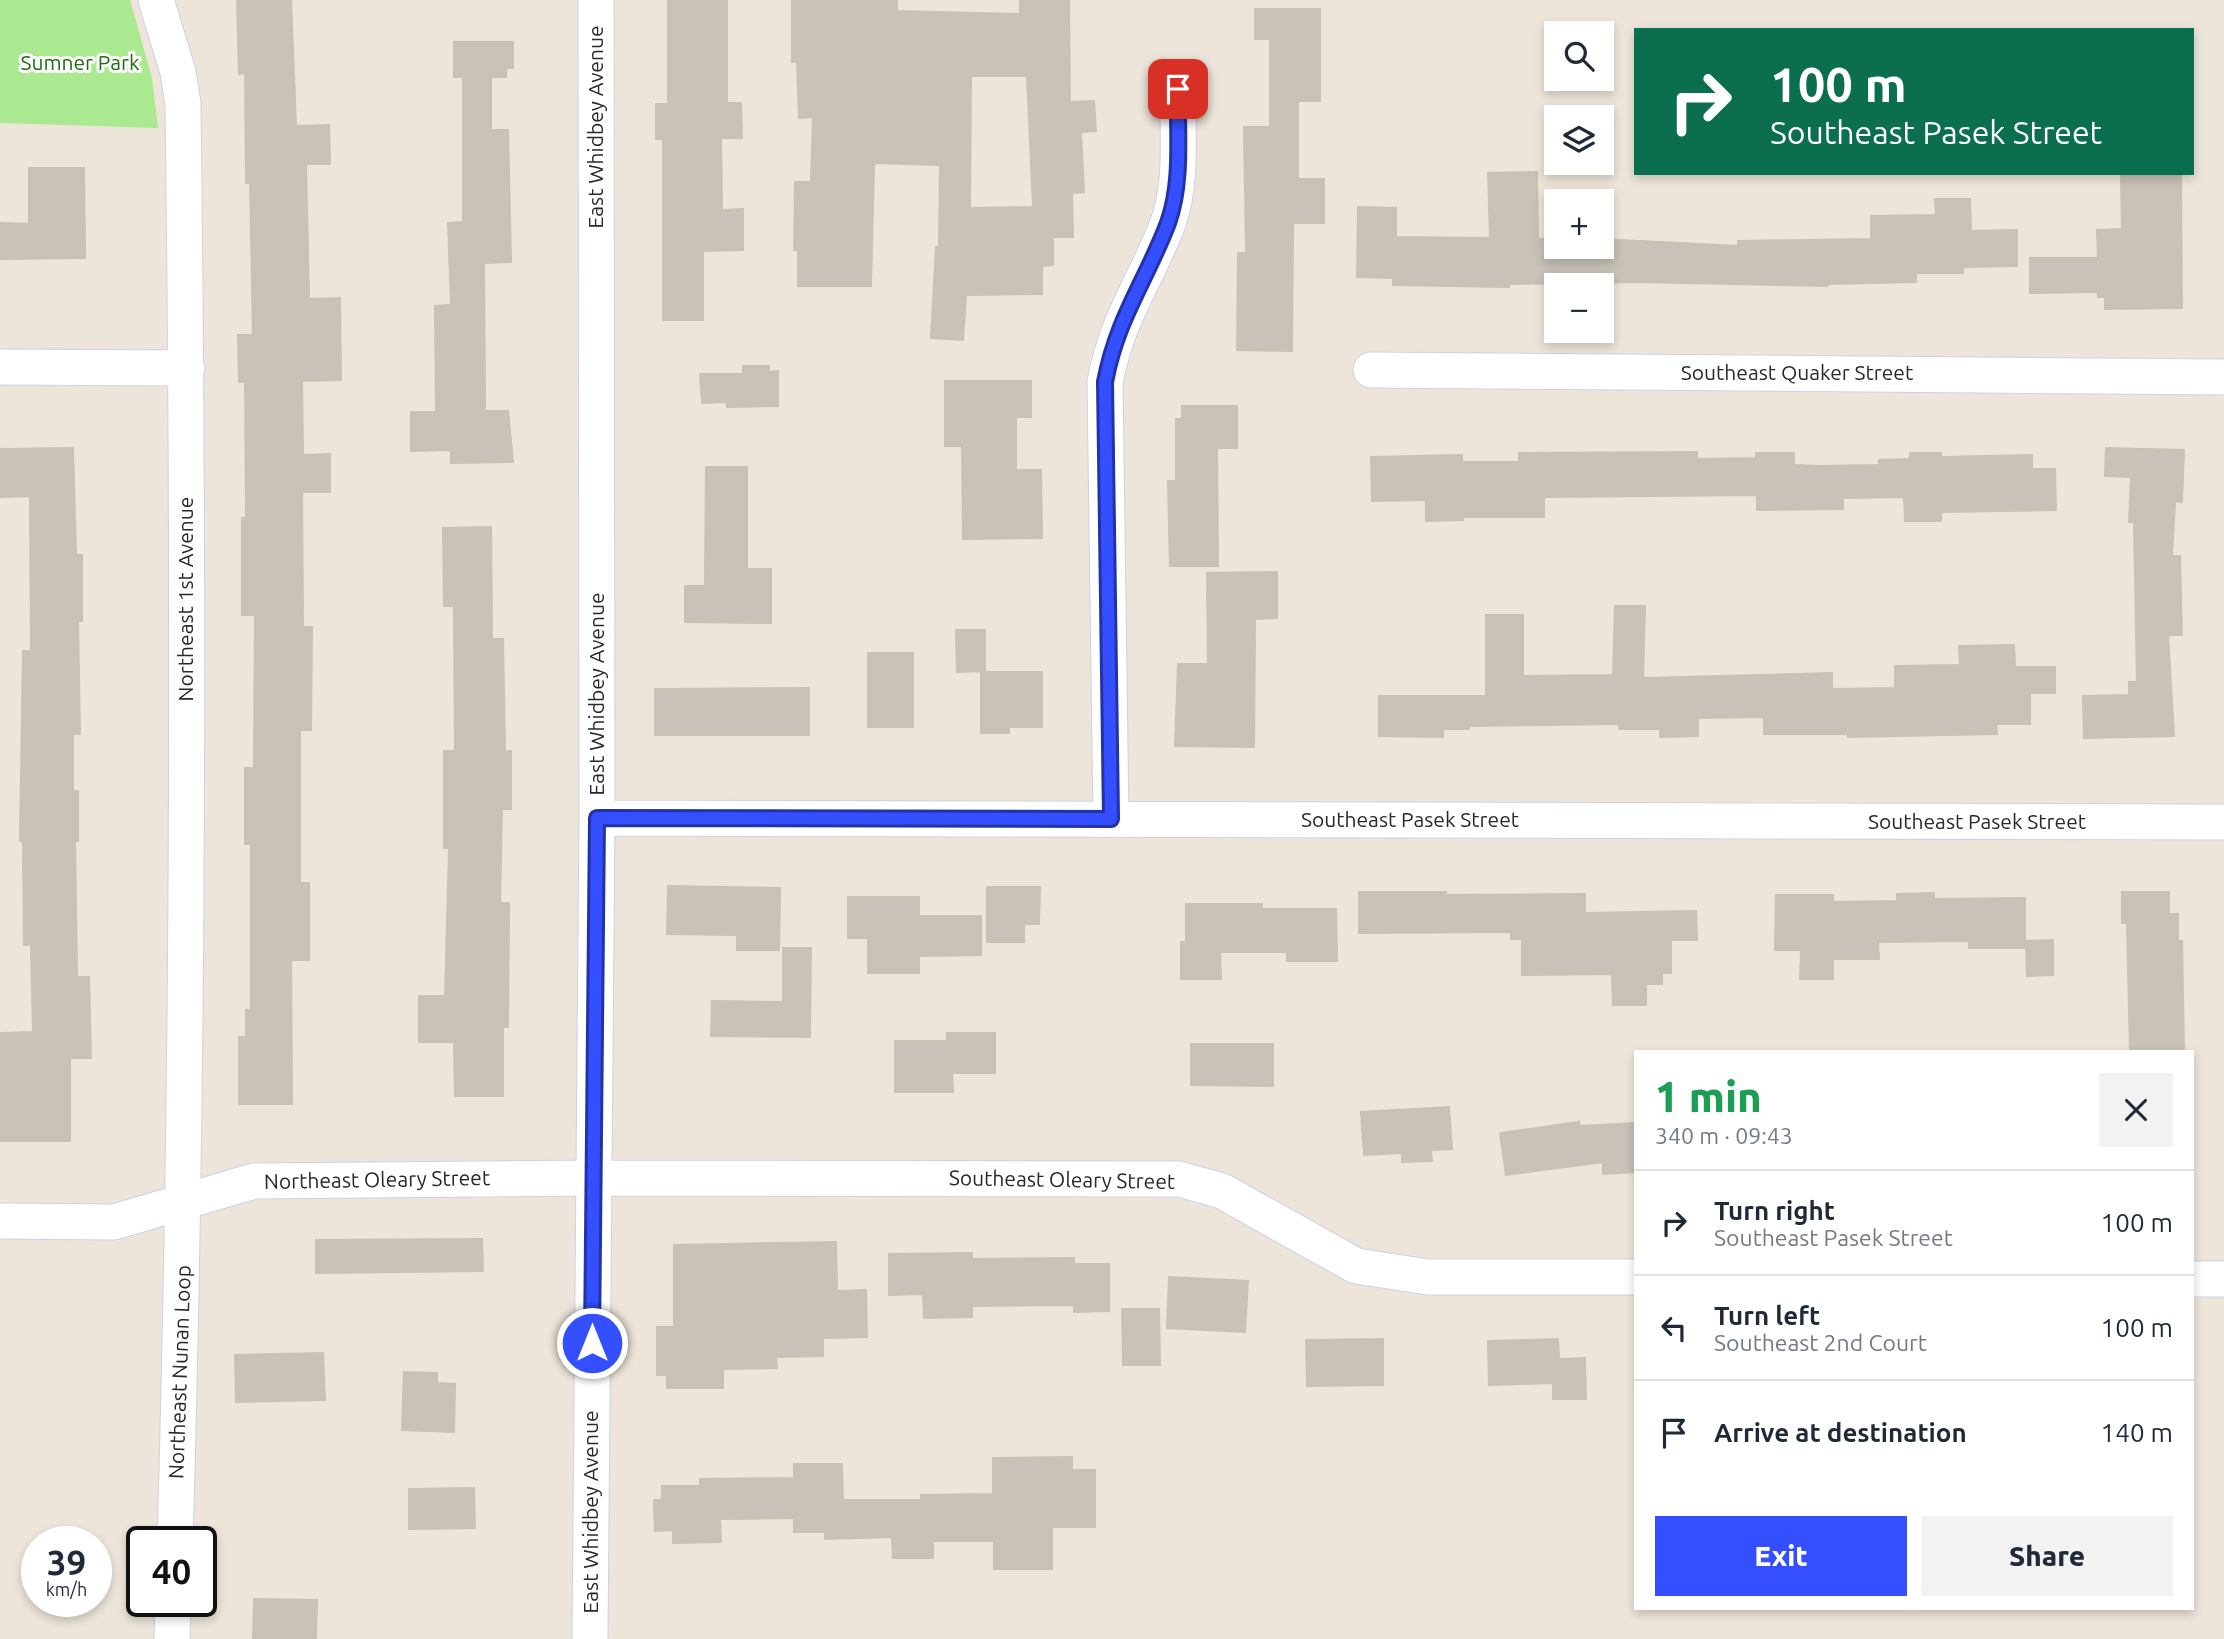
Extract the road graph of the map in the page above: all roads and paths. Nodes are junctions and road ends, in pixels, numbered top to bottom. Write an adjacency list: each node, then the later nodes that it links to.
1 (156, 0): 5 (street, Northeast 1st Avenue)
2 (596, 0): 8 (street, East Whidbey Avenue)
3 (1178, 89): 9 (street)
4 (0, 367): 5 (street)
5 (187, 368): 12 (street, Northeast 1st Avenue)
6 (1371, 370): 7 (street, Southeast Quaker Street)
7 (2224, 377)
8 (597, 818): 9 (street, Southeast Pasek Street); 11 (street, East Whidbey Avenue)
9 (1111, 819): 10 (street, Southeast Pasek Street)
10 (2224, 822)
11 (592, 1178): 12 (street, Northeast Oleary Street); 14 (street, Southeast Oleary Street); 20 (street, East Whidbey Avenue)
12 (185, 1202): 13 (street, Northeast Oleary Street); 17 (street, Northeast Nunan Loop)
13 (0, 1221)
14 (1634, 1277)
15 (2194, 1279): 16 (street)
16 (2224, 1279)
17 (175, 1526)
18 (173, 1617): 19 (street)
19 (172, 1639)
20 (590, 1639)

